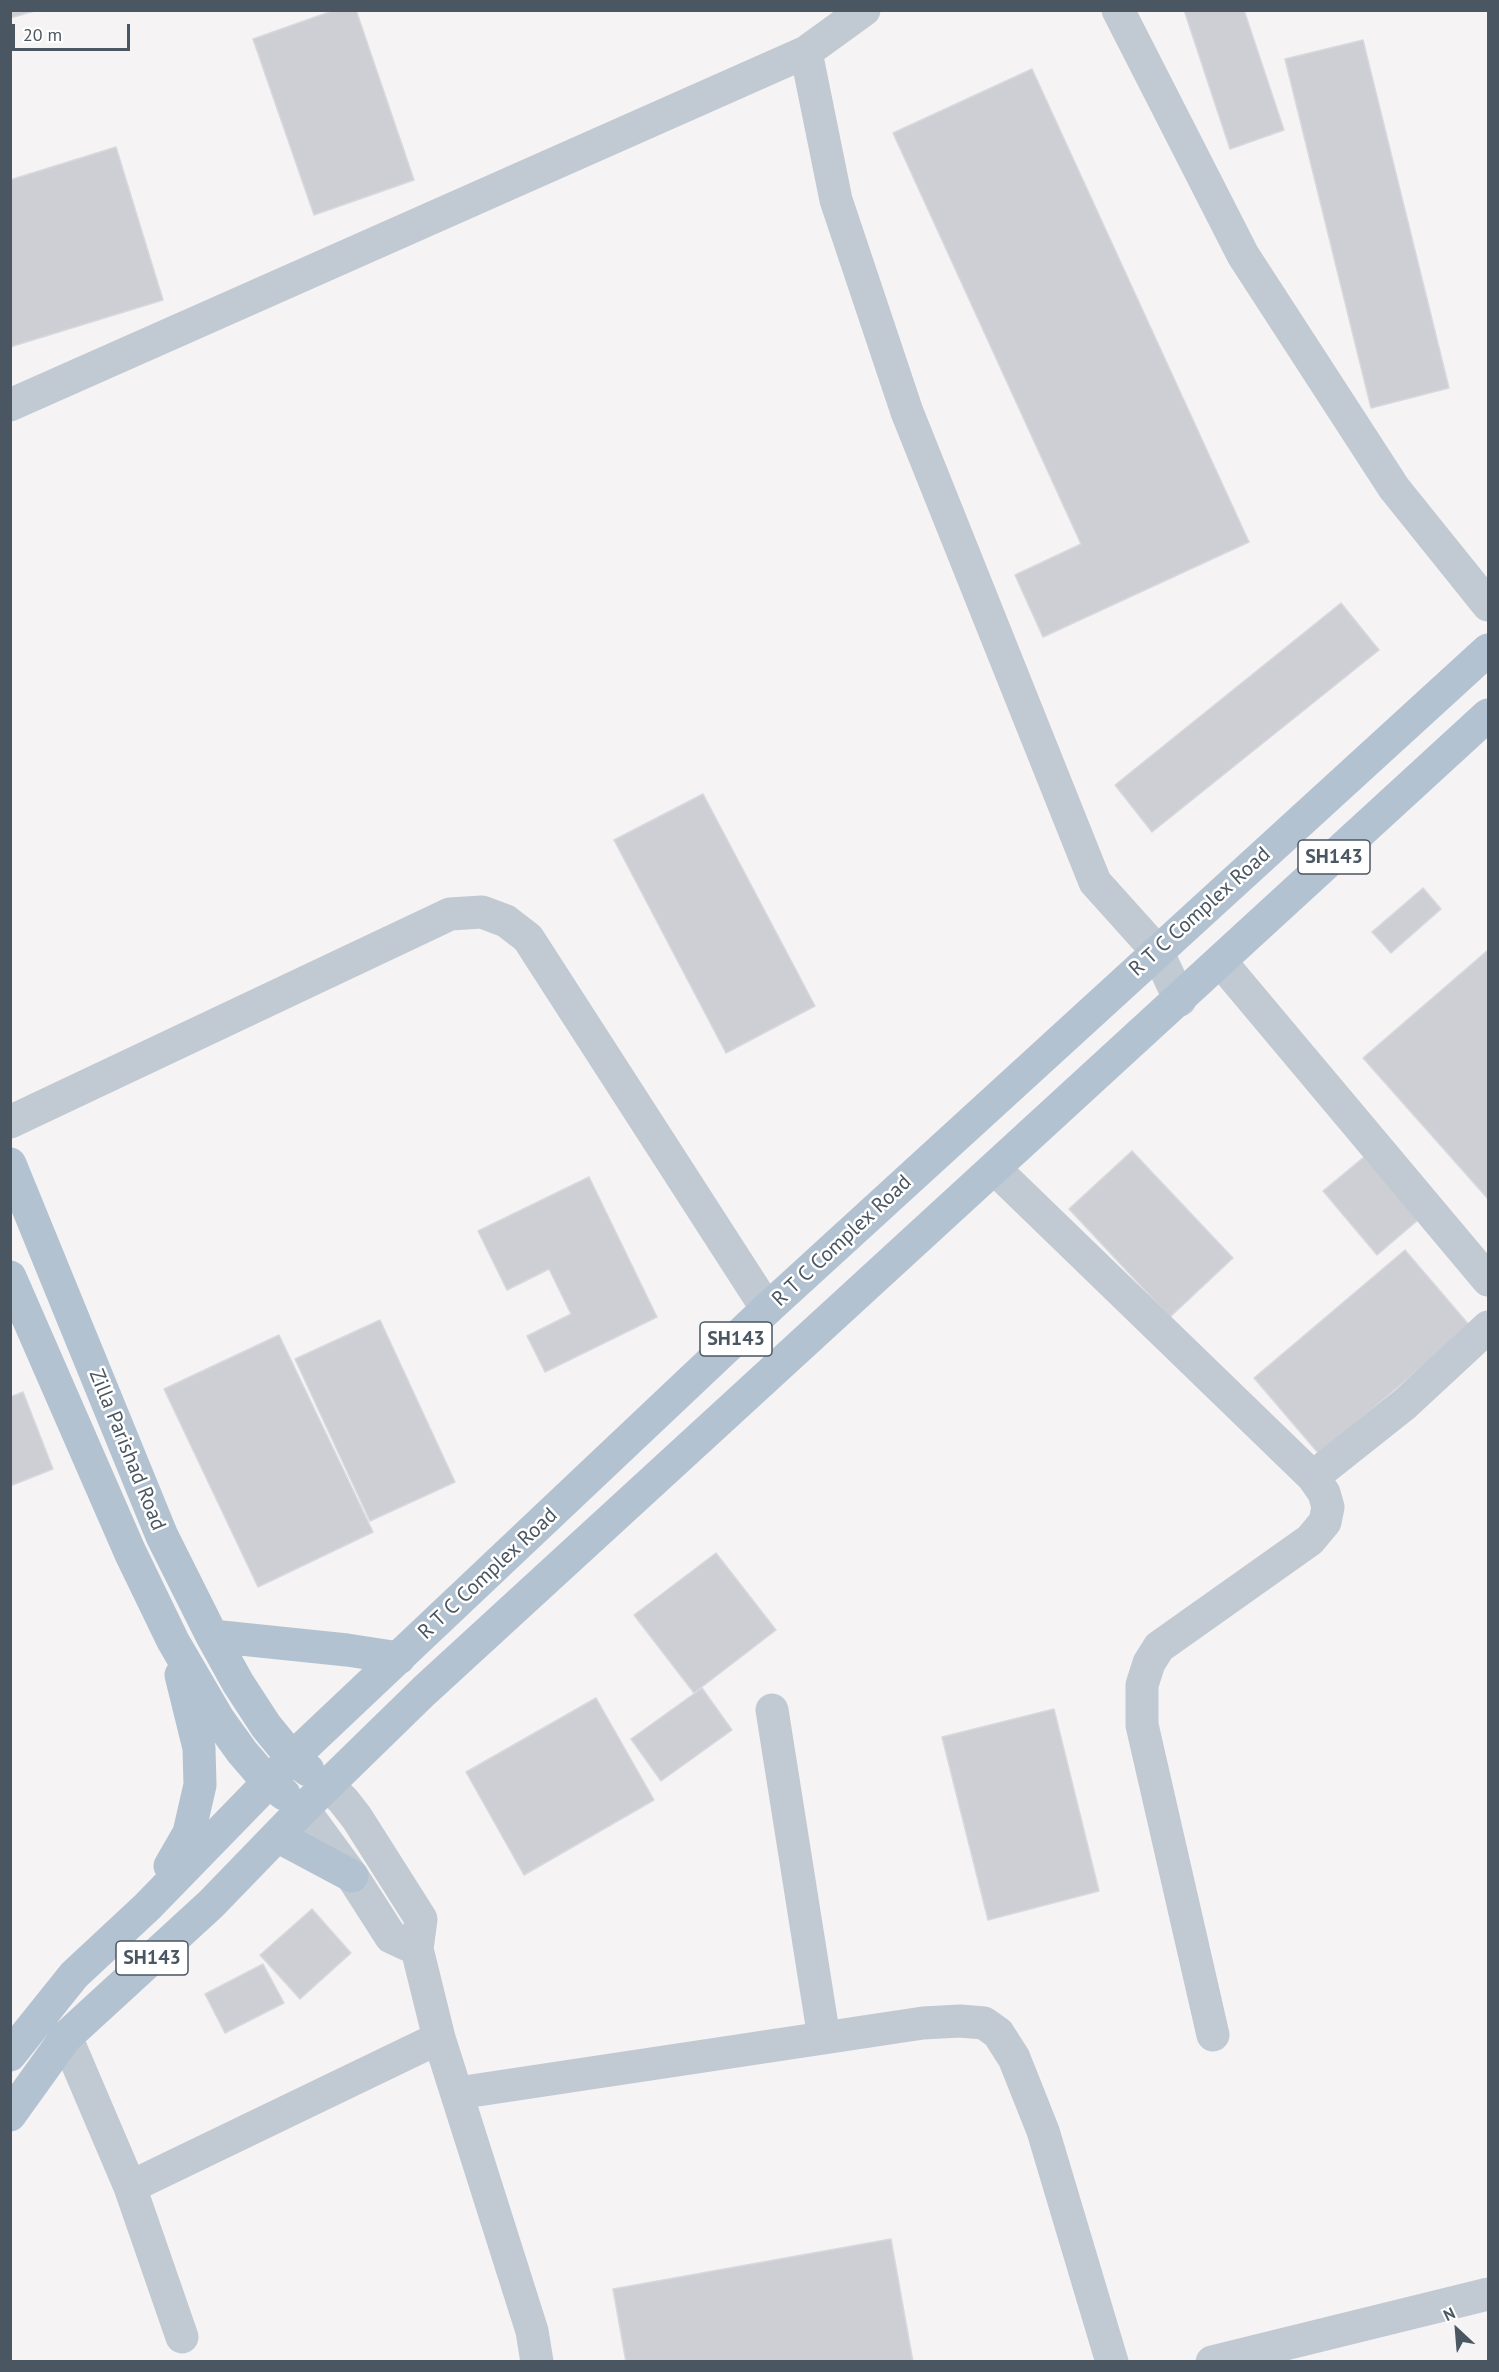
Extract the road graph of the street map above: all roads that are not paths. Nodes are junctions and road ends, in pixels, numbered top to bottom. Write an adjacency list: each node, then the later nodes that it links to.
1 (864, 10): 3 (street)
2 (1118, 10): 5 (street)
3 (806, 52): 4 (street); 9 (street)
4 (10, 405)
5 (1488, 605)
6 (1479, 659): 7 (main road); 9 (main road, R T C Complex Road / SH143)
7 (1488, 703)
8 (1488, 715): 10 (main road, R T C Complex Road / SH143)
9 (1157, 951): 11 (street); 17 (main road, R T C Complex Road / SH143)
10 (1221, 962): 11 (main road, R T C Complex Road / SH143); 16 (street)
11 (1180, 1000): 14 (main road, R T C Complex Road / SH143)
12 (10, 1122): 17 (street)
13 (10, 1164): 19 (main road, Zilla Parishad Road)
14 (995, 1169): 21 (street); 28 (main road, R T C Complex Road / SH143)
15 (10, 1277): 20 (main road, Zilla Parishad Road)
16 (1488, 1280)
17 (767, 1309): 24 (main road, R T C Complex Road / SH143)
18 (1488, 1327): 21 (street)
19 (88, 1357): 20 (main road); 22 (main road, Zilla Parishad Road)
20 (53, 1376): 23 (main road, Zilla Parishad Road)
21 (1313, 1477): 34 (street)
22 (212, 1636): 24 (main road); 26 (main road, Zilla Parishad Road)
23 (172, 1641): 27 (main road); 32 (main road)
24 (399, 1658): 26 (main road, R T C Complex Road / SH143)
25 (772, 1710): 37 (street)
26 (292, 1758): 27 (main road, R T C Complex Road / SH143); 28 (main road, Zilla Parishad Road)
27 (267, 1781): 29 (main road); 32 (main road, R T C Complex Road / SH143)
28 (328, 1786): 29 (main road, SH143); 33 (street)
29 (303, 1809): 30 (main road, SH143); 31 (street)
30 (277, 1836): 31 (main road); 35 (main road, SH143)
31 (352, 1876): 33 (street)
32 (147, 1907): 38 (main road, R T C Complex Road / SH143)
33 (417, 1949): 36 (street)
34 (1213, 2035)
35 (66, 2037): 40 (main road, SH143); 41 (street)
36 (439, 2038): 39 (street); 41 (street)
37 (824, 2038): 39 (street); 45 (street)
38 (10, 2055)
39 (458, 2093): 44 (street)
40 (10, 2115)
41 (130, 2187): 43 (street)
42 (1488, 2294): 46 (street)
43 (182, 2337)
44 (537, 2361)
45 (1112, 2361)
46 (1212, 2361)

